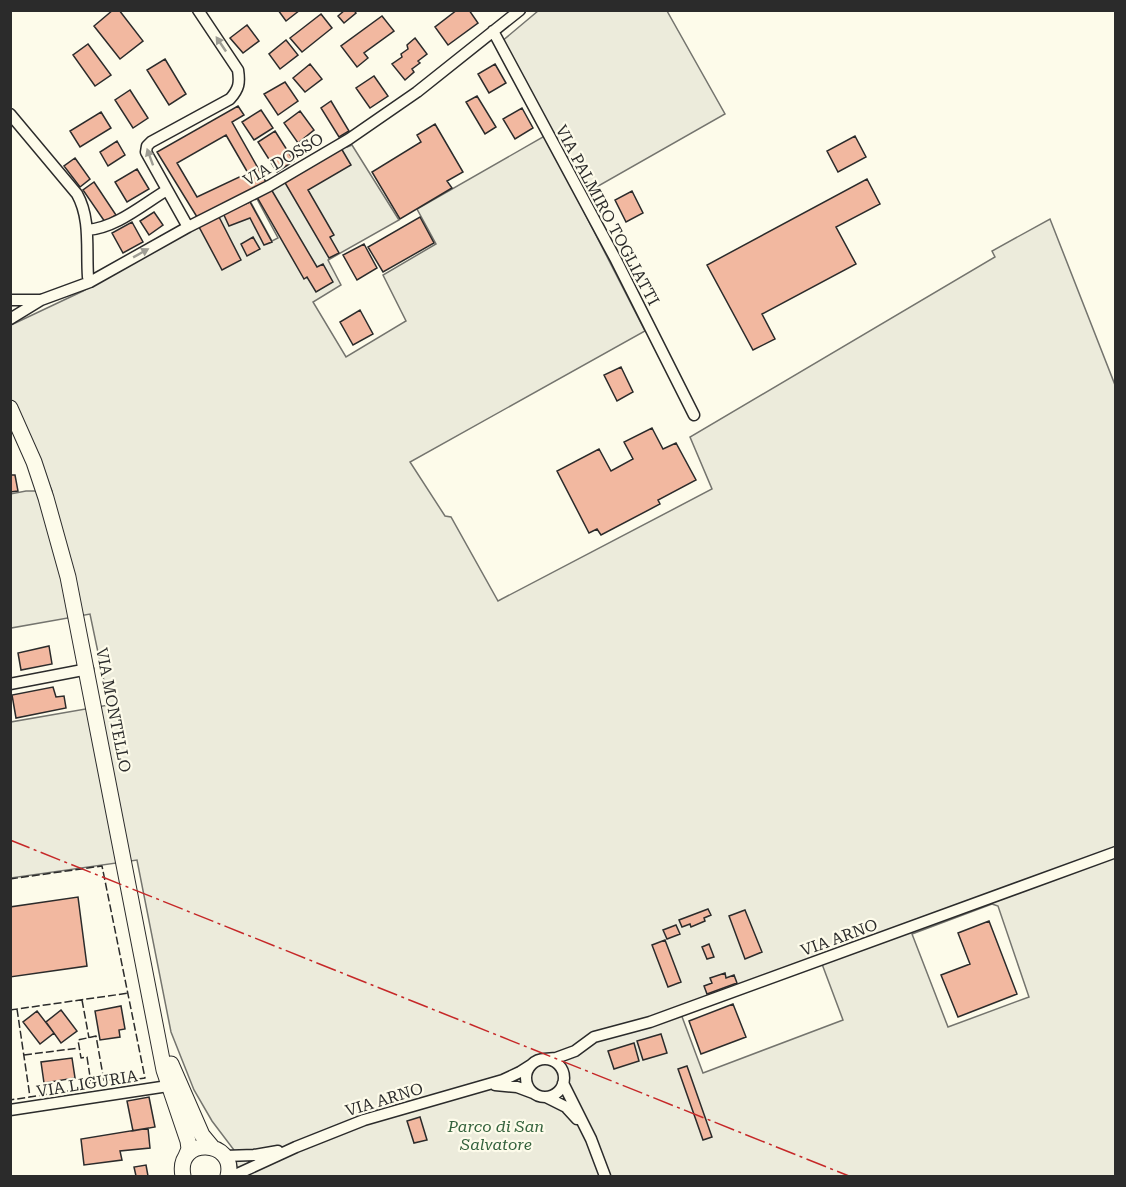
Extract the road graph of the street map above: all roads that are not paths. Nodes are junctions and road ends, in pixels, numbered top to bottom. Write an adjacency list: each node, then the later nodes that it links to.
1 (198, 10): 5 (street, one-way to 1)
2 (520, 10): 3 (street, VIA DOSSO)
3 (493, 32): 6 (street, VIA DOSSO); 13 (street, VIA PALMIRO TOGLIATTI)
4 (10, 114): 7 (street)
5 (166, 190): 6 (street); 7 (street)
6 (188, 227): 8 (street, VIA DOSSO, one-way to 6)
7 (87, 230): 8 (street)
8 (90, 282): 10 (street, VIA DOSSO)
9 (10, 300): 10 (street, VIA DOSSO)
10 (41, 300): 11 (street, VIA DOSSO)
11 (10, 320)
12 (10, 408): 14 (street, VIA MONTELLO)
13 (694, 415)
14 (88, 669): 15 (street); 17 (street, VIA MONTELLO)
15 (10, 684)
16 (1116, 852): 18 (street, VIA ARNO)
17 (157, 1027): 22 (street, VIA MONTELLO); 28 (street, VIA MONTELLO)
18 (575, 1051): 19 (street, VIA ARNO); 21 (street, VIA ARNO)
19 (544, 1059): 20 (street); 21 (street)
20 (531, 1065): 23 (street, VIA ARNO); 24 (street)
21 (563, 1078): 25 (street); 27 (street)
22 (168, 1086): 26 (street, VIA LIGURIA); 28 (street, VIA MONTELLO); 30 (street, VIA MONTELLO)
23 (483, 1086): 24 (street, VIA ARNO); 29 (street, VIA ARNO)
24 (533, 1093): 25 (street)
25 (546, 1097): 27 (street)
26 (10, 1110)
27 (591, 1139): 35 (street)
28 (207, 1141): 30 (street); 31 (street)
29 (296, 1147): 31 (street, VIA ARNO); 34 (street, VIA ARNO)
30 (186, 1156): 32 (street, VIA MONTELLO)
31 (225, 1156): 33 (street)
32 (183, 1176)
33 (228, 1176)
34 (233, 1176)
35 (605, 1176)

